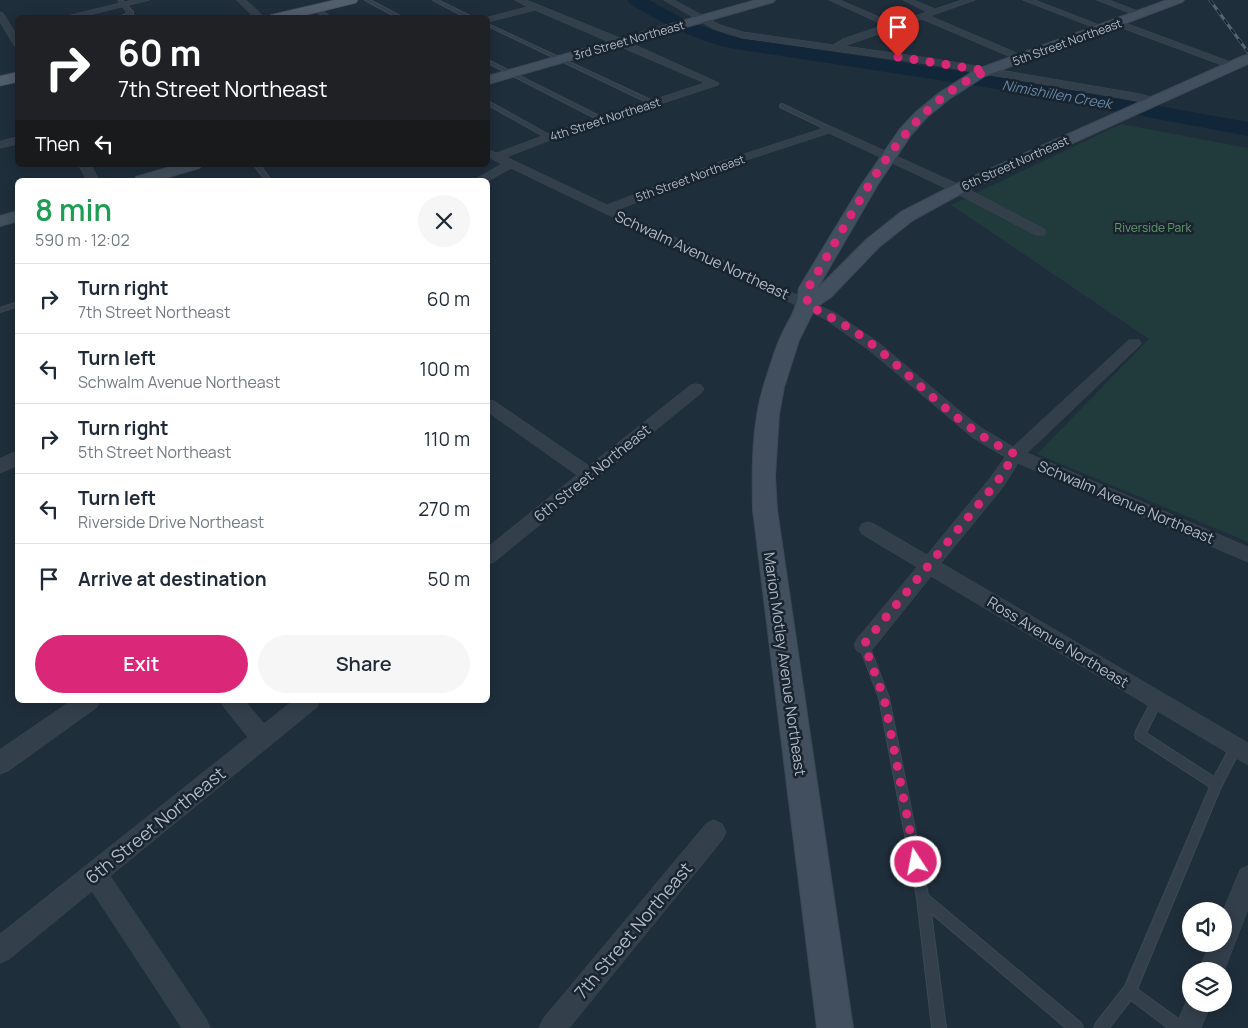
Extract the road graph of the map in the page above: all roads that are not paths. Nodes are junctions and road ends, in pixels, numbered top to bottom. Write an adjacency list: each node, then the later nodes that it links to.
1 (145, 0): 15 (street)
2 (241, 0): 23 (street)
3 (351, 0): 17 (main road)
4 (367, 0): 25 (lane)
5 (435, 0): 26 (lane)
6 (519, 0): 16 (street)
7 (668, 0): 29 (street)
8 (770, 0): 29 (main road, 3rd Street Northeast)
9 (833, 0): 32 (street)
10 (907, 0): 18 (street)
11 (971, 0): 18 (street)
12 (1027, 0): 34 (street)
13 (1101, 0): 19 (street)
14 (1176, 0): 19 (main road, 5th Street Northeast)
15 (122, 2): 21 (street); 22 (lane)
16 (536, 7): 28 (street); 35 (street)
17 (323, 8): 24 (main road)
18 (935, 12): 27 (street)
19 (1141, 14): 30 (main road, 5th Street Northeast)
20 (0, 15): 33 (street)
21 (74, 15)
22 (128, 15)
23 (258, 15)
24 (289, 15)
25 (396, 15)
26 (466, 15)
27 (922, 16): 32 (street); 38 (street)
28 (490, 18)
29 (699, 20): 35 (main road, 3rd Street Northeast); 36 (street)
30 (1116, 23): 34 (main road, 5th Street Northeast); 41 (street)
31 (490, 26): 37 (lane)
32 (892, 26): 36 (street)
33 (13, 28)
34 (1103, 28): 38 (main road, 5th Street Northeast)
35 (622, 42): 37 (main road, 3rd Street Northeast); 48 (street, 4th Street Northeast)
36 (835, 48): 42 (street)
37 (561, 59): 43 (main road, 3rd Street Northeast); 48 (lane)
38 (1023, 59): 42 (main road, 5th Street Northeast)
39 (1248, 59): 41 (main road, 6th Street Northeast)
40 (490, 62): 43 (lane)
41 (1233, 66): 47 (main road, 6th Street Northeast)
42 (983, 72): 47 (street); 57 (main road, 5th Street Northeast)
43 (511, 73): 45 (main road, 3rd Street Northeast); 51 (lane)
44 (15, 78): 46 (main road)
45 (490, 79)
46 (0, 81)
47 (1152, 102): 64 (main road, 6th Street Northeast)
48 (653, 103): 51 (street, 4th Street Northeast)
49 (490, 104): 53 (lane)
50 (782, 106): 52 (lane)
51 (603, 120): 53 (street, 4th Street Northeast)
52 (830, 129): 57 (street); 65 (street, 5th Street Northeast)
53 (549, 137): 56 (street, 4th Street Northeast)
54 (15, 141): 55 (street)
55 (0, 145)
56 (492, 155): 58 (street, Schwalm Avenue Northeast)
57 (888, 157): 64 (street); 70 (main road, 5th Street Northeast)
58 (510, 164): 63 (street); 65 (street, Schwalm Avenue Northeast)
59 (187, 167): 61 (main road)
60 (258, 167): 62 (lane)
61 (149, 178)
62 (267, 178)
63 (484, 178)
64 (958, 189): 68 (street); 70 (main road, 6th Street Northeast)
65 (607, 209): 70 (street, Schwalm Avenue Northeast)
66 (15, 217): 67 (main road)
67 (0, 221)
68 (1040, 232)
69 (15, 305): 71 (lane)
70 (807, 305): 75 (street, Schwalm Avenue Northeast); 102 (main road, Marion Motley Avenue Northeast)
71 (0, 310)
72 (1134, 343): 75 (street)
73 (696, 389): 78 (street, 6th Street Northeast)
74 (490, 406): 78 (street)
75 (1015, 454): 81 (street, Schwalm Avenue Northeast); 82 (street)
76 (15, 459): 77 (street)
77 (0, 467)
78 (589, 475): 80 (street, 6th Street Northeast)
79 (868, 529): 82 (street, Ross Avenue Northeast)
80 (490, 555)
81 (1248, 555)
82 (929, 565): 83 (street); 84 (street, Ross Avenue Northeast)
83 (864, 644): 95 (lane)
84 (1157, 701): 89 (street, Ross Avenue Northeast); 91 (lane)
85 (86, 703): 90 (street)
86 (234, 703): 88 (street)
87 (306, 703): 88 (street, 6th Street Northeast)
88 (263, 738): 93 (street, 6th Street Northeast)
89 (1242, 752): 91 (lane)
90 (0, 763)
91 (1216, 786): 98 (lane)
92 (714, 832): 101 (street, 7th Street Northeast)
93 (94, 873): 97 (street, 6th Street Northeast); 100 (street)
94 (1248, 878): 96 (street)
95 (923, 898): 103 (lane); 104 (lane)
96 (1232, 919)
97 (0, 950)
98 (1130, 991): 105 (lane); 106 (lane)
99 (1195, 1012): 107 (street)
100 (197, 1028)
101 (552, 1028)
102 (835, 1028)
103 (939, 1028)
104 (1076, 1028)
105 (1100, 1028)
106 (1179, 1028)
107 (1188, 1028)

